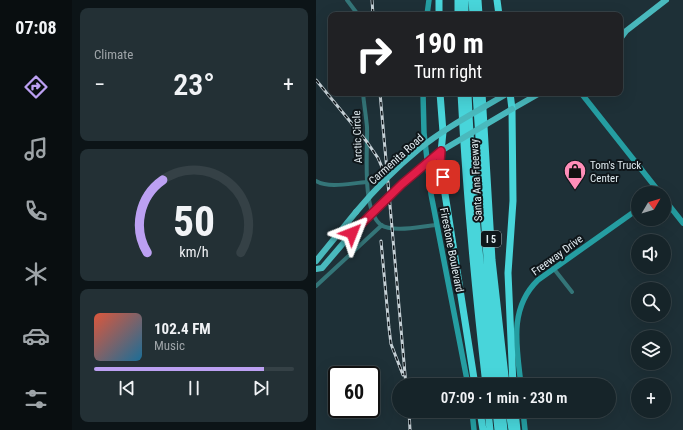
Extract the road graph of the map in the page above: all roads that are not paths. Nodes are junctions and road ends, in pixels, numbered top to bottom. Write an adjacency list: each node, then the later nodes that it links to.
1 (347, 0): 10 (street)
2 (429, 0): 11 (street)
3 (439, 0): 12 (highway)
4 (458, 0): 13 (highway)
5 (464, 0): 14 (highway)
6 (472, 0): 15 (highway)
7 (478, 0): 16 (highway)
8 (497, 0): 17 (highway)
9 (666, 0): 18 (main road)
10 (356, 12)
11 (427, 12)
12 (439, 12)
13 (458, 12)
14 (465, 12)
15 (473, 12)
16 (479, 12)
17 (499, 12)
18 (623, 31)
19 (363, 96): 34 (street, Arctic Circle)
20 (423, 96): 40 (street, Firestone Boulevard)
21 (440, 96): 31 (highway)
22 (462, 96): 48 (highway, Santa Ana Freeway / I 5)
23 (468, 96): 49 (highway)
24 (476, 96): 50 (highway)
25 (482, 96): 51 (highway, Santa Ana Freeway / I 5)
26 (504, 96): 31 (main road, Carmenita Road, bridge)
27 (510, 96): 30 (highway)
28 (535, 96): 30 (main road, Carmenita Road)
29 (583, 96): 35 (street)
30 (512, 109): 32 (main road, Carmenita Road, bridge); 52 (highway)
31 (443, 132): 32 (highway); 41 (main road, Carmenita Road, bridge)
32 (441, 151): 42 (main road, Carmenita Road, bridge); 47 (highway)
33 (316, 181): 34 (street)
34 (367, 182): 39 (street, Arctic Circle)
35 (654, 186)
36 (671, 207): 38 (street)
37 (631, 214): 43 (street, Freeway Drive)
38 (683, 222)
39 (382, 225): 40 (street); 44 (street)
40 (436, 225): 46 (street, Firestone Boulevard)
41 (316, 261)
42 (316, 269)
43 (554, 269): 45 (street); 53 (street, Freeway Drive)
44 (316, 286)
45 (572, 292)
46 (467, 378)
47 (474, 378)
48 (485, 378)
49 (492, 378)
50 (498, 378)
51 (505, 378)
52 (513, 378)
53 (520, 378)
54 (473, 418): 62 (street)
55 (481, 418): 63 (highway)
56 (489, 418): 64 (highway)
57 (497, 418): 65 (highway)
58 (503, 418): 66 (highway)
59 (510, 418): 67 (highway)
60 (516, 418): 68 (highway)
61 (524, 418): 69 (street)
62 (474, 430)
63 (483, 430)
64 (490, 430)
65 (498, 430)
66 (504, 430)
67 (512, 430)
68 (517, 430)
69 (525, 430)

